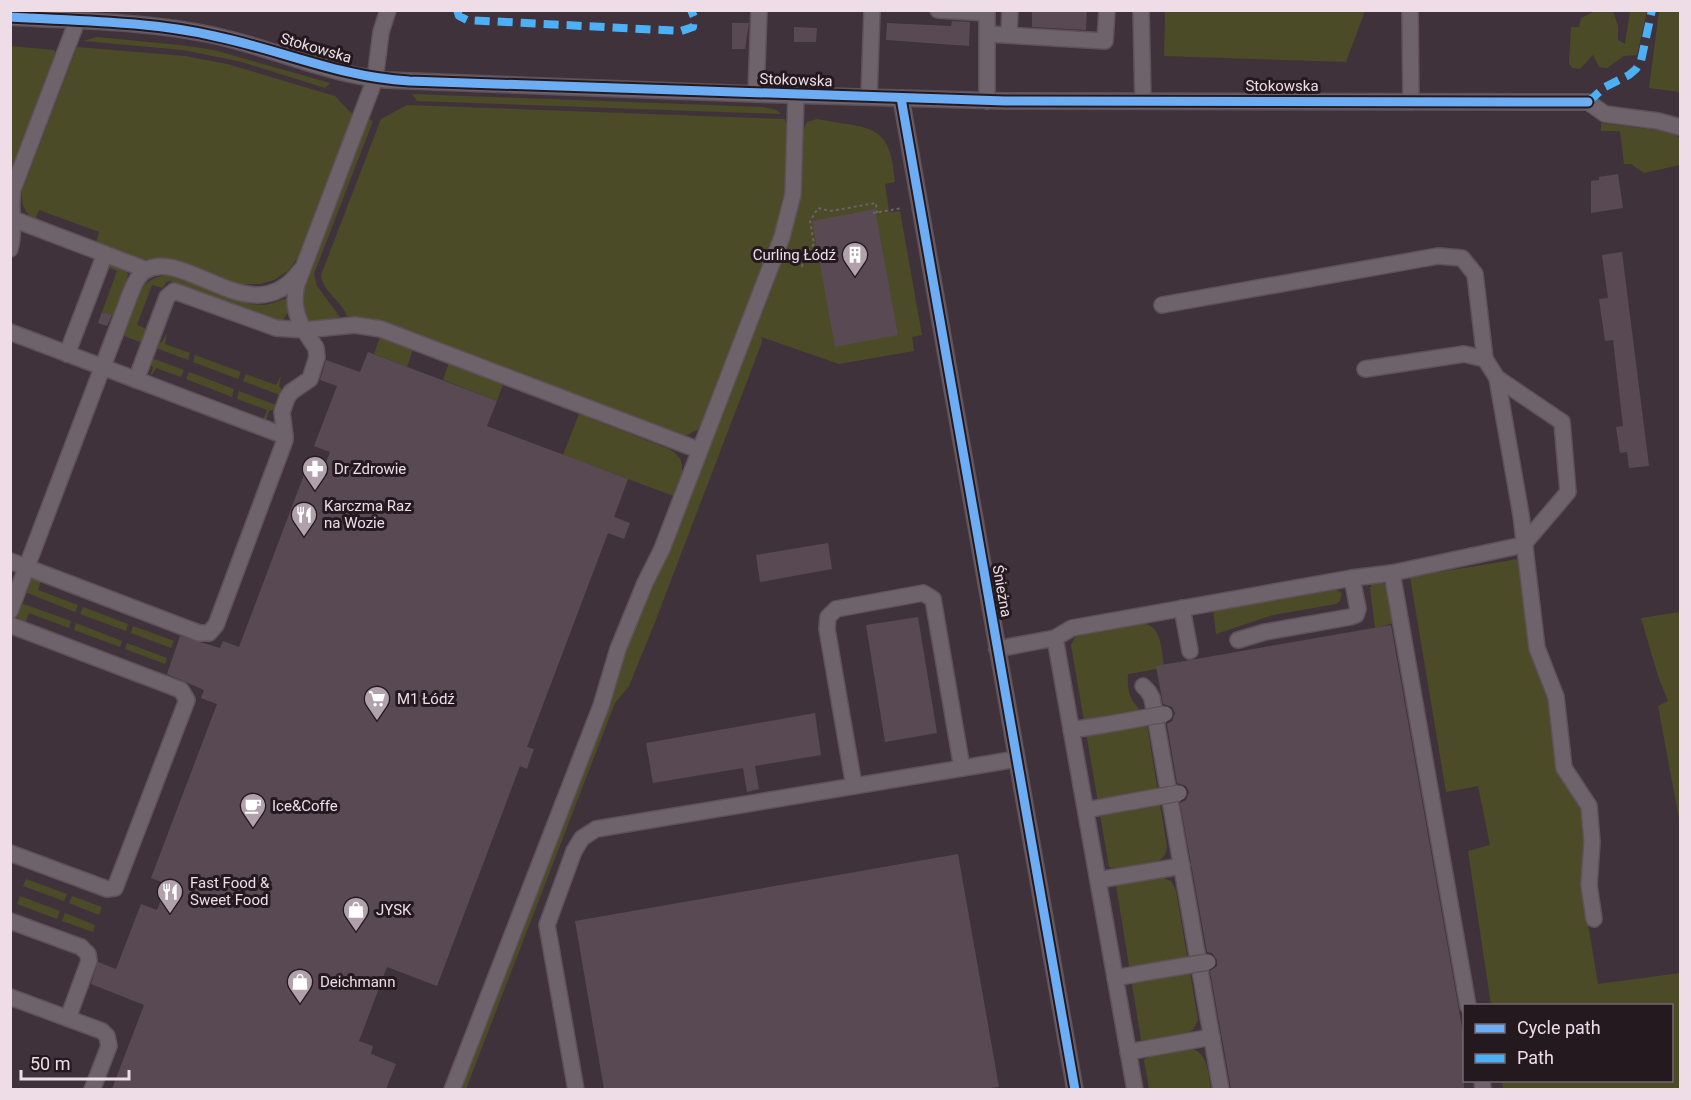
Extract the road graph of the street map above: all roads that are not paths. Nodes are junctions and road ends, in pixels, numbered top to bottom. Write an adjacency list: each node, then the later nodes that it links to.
1 (388, 10): 13 (street)
2 (759, 10): 14 (street)
3 (872, 10): 16 (street)
4 (938, 10): 11 (street)
5 (1010, 10): 12 (street)
6 (1107, 10): 12 (street)
7 (1141, 10): 19 (street)
8 (1410, 10): 20 (street)
9 (10, 16): 10 (street, Stokowska)
10 (77, 21): 13 (street, Stokowska); 22 (street)
11 (987, 33): 12 (street); 18 (street)
12 (1009, 35)
13 (375, 79): 14 (street, Stokowska); 25 (street)
14 (756, 94): 15 (street, Stokowska)
15 (796, 95): 16 (street, Stokowska); 37 (street)
16 (870, 97): 17 (street, Stokowska)
17 (900, 98): 18 (street, Stokowska); 48 (street, Śnieżna)
18 (987, 101): 19 (street, Stokowska)
19 (1143, 101): 20 (street, Stokowska)
20 (1411, 102): 21 (street, Stokowska)
21 (1680, 128)
22 (14, 219): 23 (street); 24 (street)
23 (10, 249)
24 (105, 254): 26 (street); 30 (street)
25 (303, 266): 26 (street); 28 (street)
26 (147, 270): 32 (street)
27 (1162, 305): 31 (street)
28 (304, 330): 35 (street); 36 (street); 37 (street)
29 (10, 332): 30 (street)
30 (67, 354): 32 (street)
31 (1485, 359): 33 (street); 34 (street)
32 (103, 367): 35 (street); 40 (street)
33 (1365, 369)
34 (1497, 378): 38 (street); 38 (street)
35 (136, 380): 36 (street)
36 (285, 436): 40 (street)
37 (699, 450): 71 (street)
38 (1523, 545): 41 (street); 61 (street)
39 (10, 561): 40 (street)
40 (27, 567): 44 (street)
41 (1392, 573): 42 (street); 66 (street)
42 (1353, 578): 43 (street); 47 (street)
43 (1182, 608): 46 (street); 49 (street)
44 (10, 611)
45 (10, 625): 58 (street)
46 (1055, 638): 48 (street); 52 (street)
47 (1238, 640)
48 (997, 649): 53 (street, Śnieżna)
49 (1190, 651)
50 (1143, 686): 59 (street)
51 (1165, 714): 52 (street, bridge)
52 (1071, 730): 57 (street)
53 (1017, 759): 54 (street); 73 (street, Śnieżna)
54 (962, 768): 55 (street); 55 (street)
55 (854, 786): 72 (street)
56 (1179, 794): 57 (street, bridge)
57 (1086, 810): 60 (street)
58 (10, 853)
59 (1182, 866): 60 (street); 68 (street)
60 (1098, 880): 64 (street)
61 (1593, 919)
62 (10, 921): 67 (street)
63 (1208, 962): 64 (street, bridge)
64 (1115, 978): 69 (street)
65 (10, 997): 67 (street)
66 (1468, 1004)
67 (68, 1018): 70 (street)
68 (1212, 1037): 69 (street); 75 (street)
69 (1128, 1052): 74 (street)
70 (92, 1089)
71 (452, 1089)
72 (576, 1089)
73 (1075, 1089)
74 (1135, 1089)
75 (1221, 1089)

